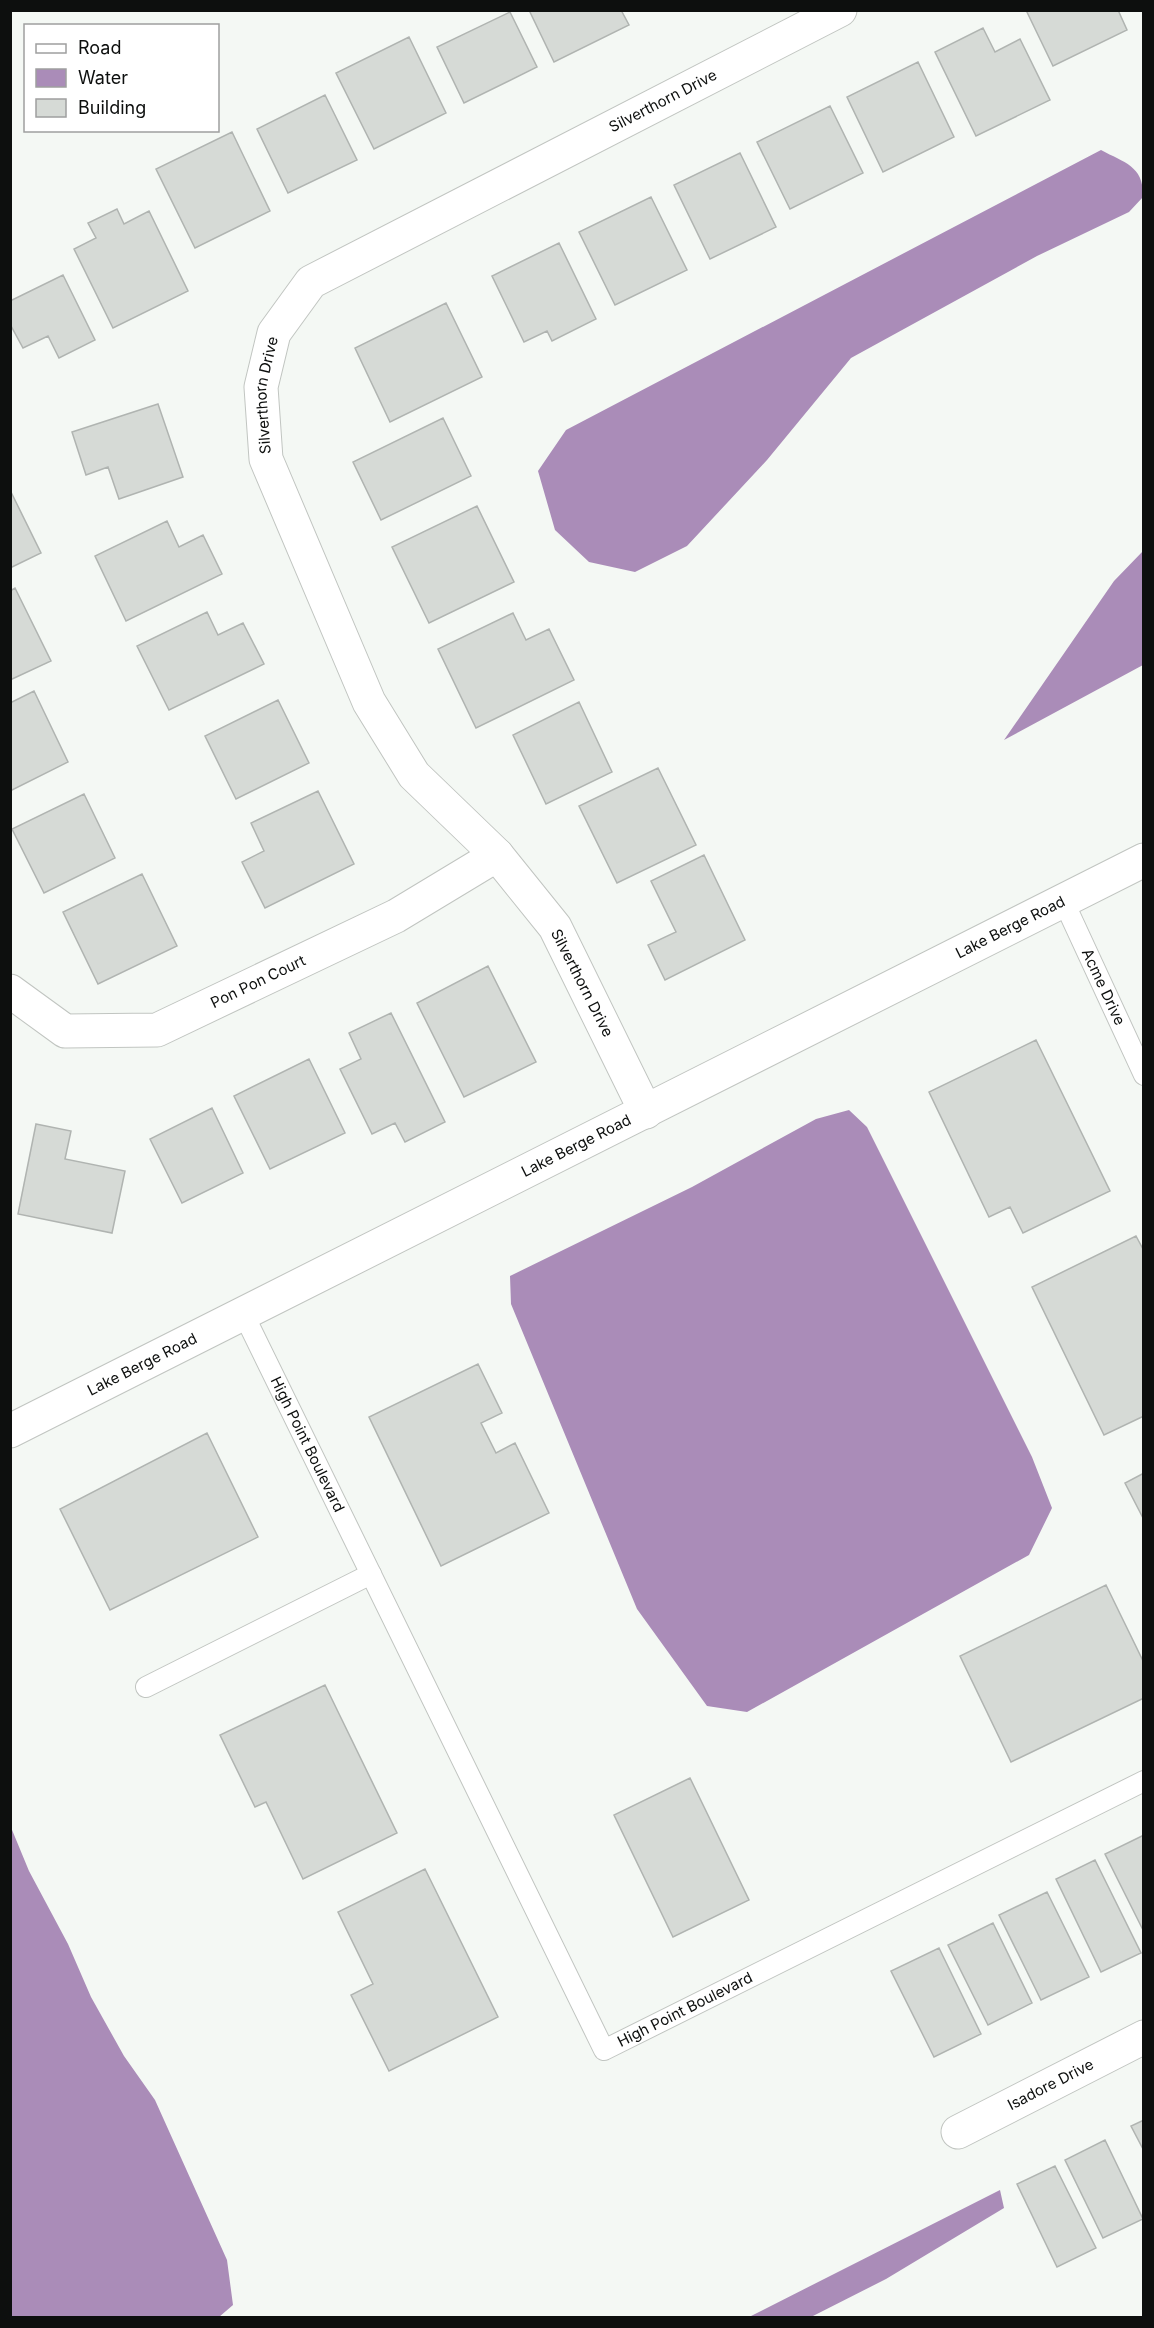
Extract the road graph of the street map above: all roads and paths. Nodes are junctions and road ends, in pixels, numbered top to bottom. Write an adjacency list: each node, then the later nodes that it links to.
1 (840, 10): 2 (street, Silverthorn Drive)
2 (496, 855): 5 (street, Pon Pon Court); 7 (street, Silverthorn Drive)
3 (1143, 860): 4 (street, Lake Berge Road)
4 (1063, 900): 6 (lane, Acme Drive); 7 (street, Lake Berge Road)
5 (10, 991)
6 (1143, 1075)
7 (646, 1112): 8 (street, Lake Berge Road)
8 (244, 1315): 9 (street, Lake Berge Road); 10 (lane, High Point Boulevard)
9 (10, 1431)
10 (371, 1574): 11 (lane); 12 (lane, High Point Boulevard)
11 (146, 1687)
12 (1143, 1781)
13 (1143, 2037): 14 (street, Isadore Drive)
14 (958, 2132)

